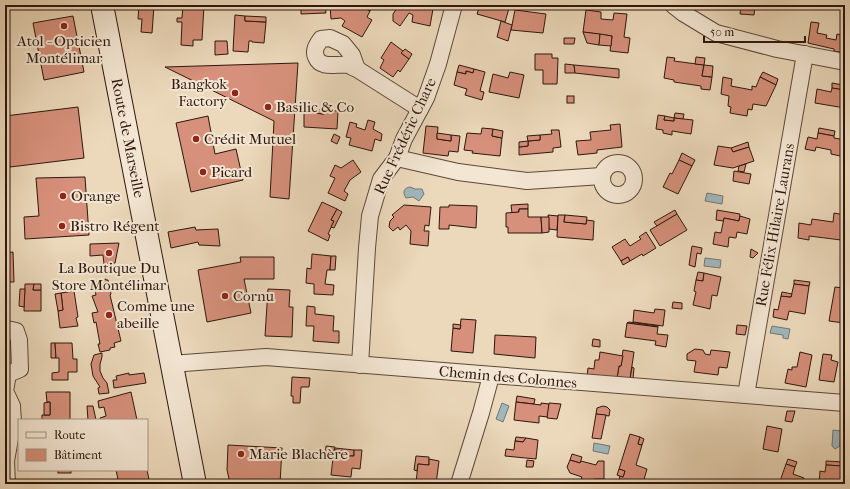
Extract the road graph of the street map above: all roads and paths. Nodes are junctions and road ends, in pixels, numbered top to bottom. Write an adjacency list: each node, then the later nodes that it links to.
1 (102, 5): 11 (main road, Route de Marseille)
2 (454, 5): 7 (street, Rue Frédéric Chare)
3 (673, 5): 4 (street)
4 (805, 54): 5 (street); 16 (street, Rue Félix Hilaire Laurans)
5 (845, 62)
6 (357, 70): 7 (street)
7 (420, 109): 8 (street, Rue Frédéric Chare)
8 (397, 158): 9 (street); 12 (street, Rue Frédéric Chare)
9 (602, 176)
10 (5, 330): 13 (street)
11 (172, 365): 12 (street, Chemin des Colonnes); 19 (main road, Route de Marseille)
12 (360, 365): 14 (street, Chemin des Colonnes)
13 (7, 373): 15 (street)
14 (491, 376): 16 (street, Chemin des Colonnes); 20 (street)
15 (5, 391): 18 (street)
16 (746, 395): 17 (street, Chemin des Colonnes)
17 (845, 403)
18 (7, 484)
19 (195, 484)
20 (459, 484)

